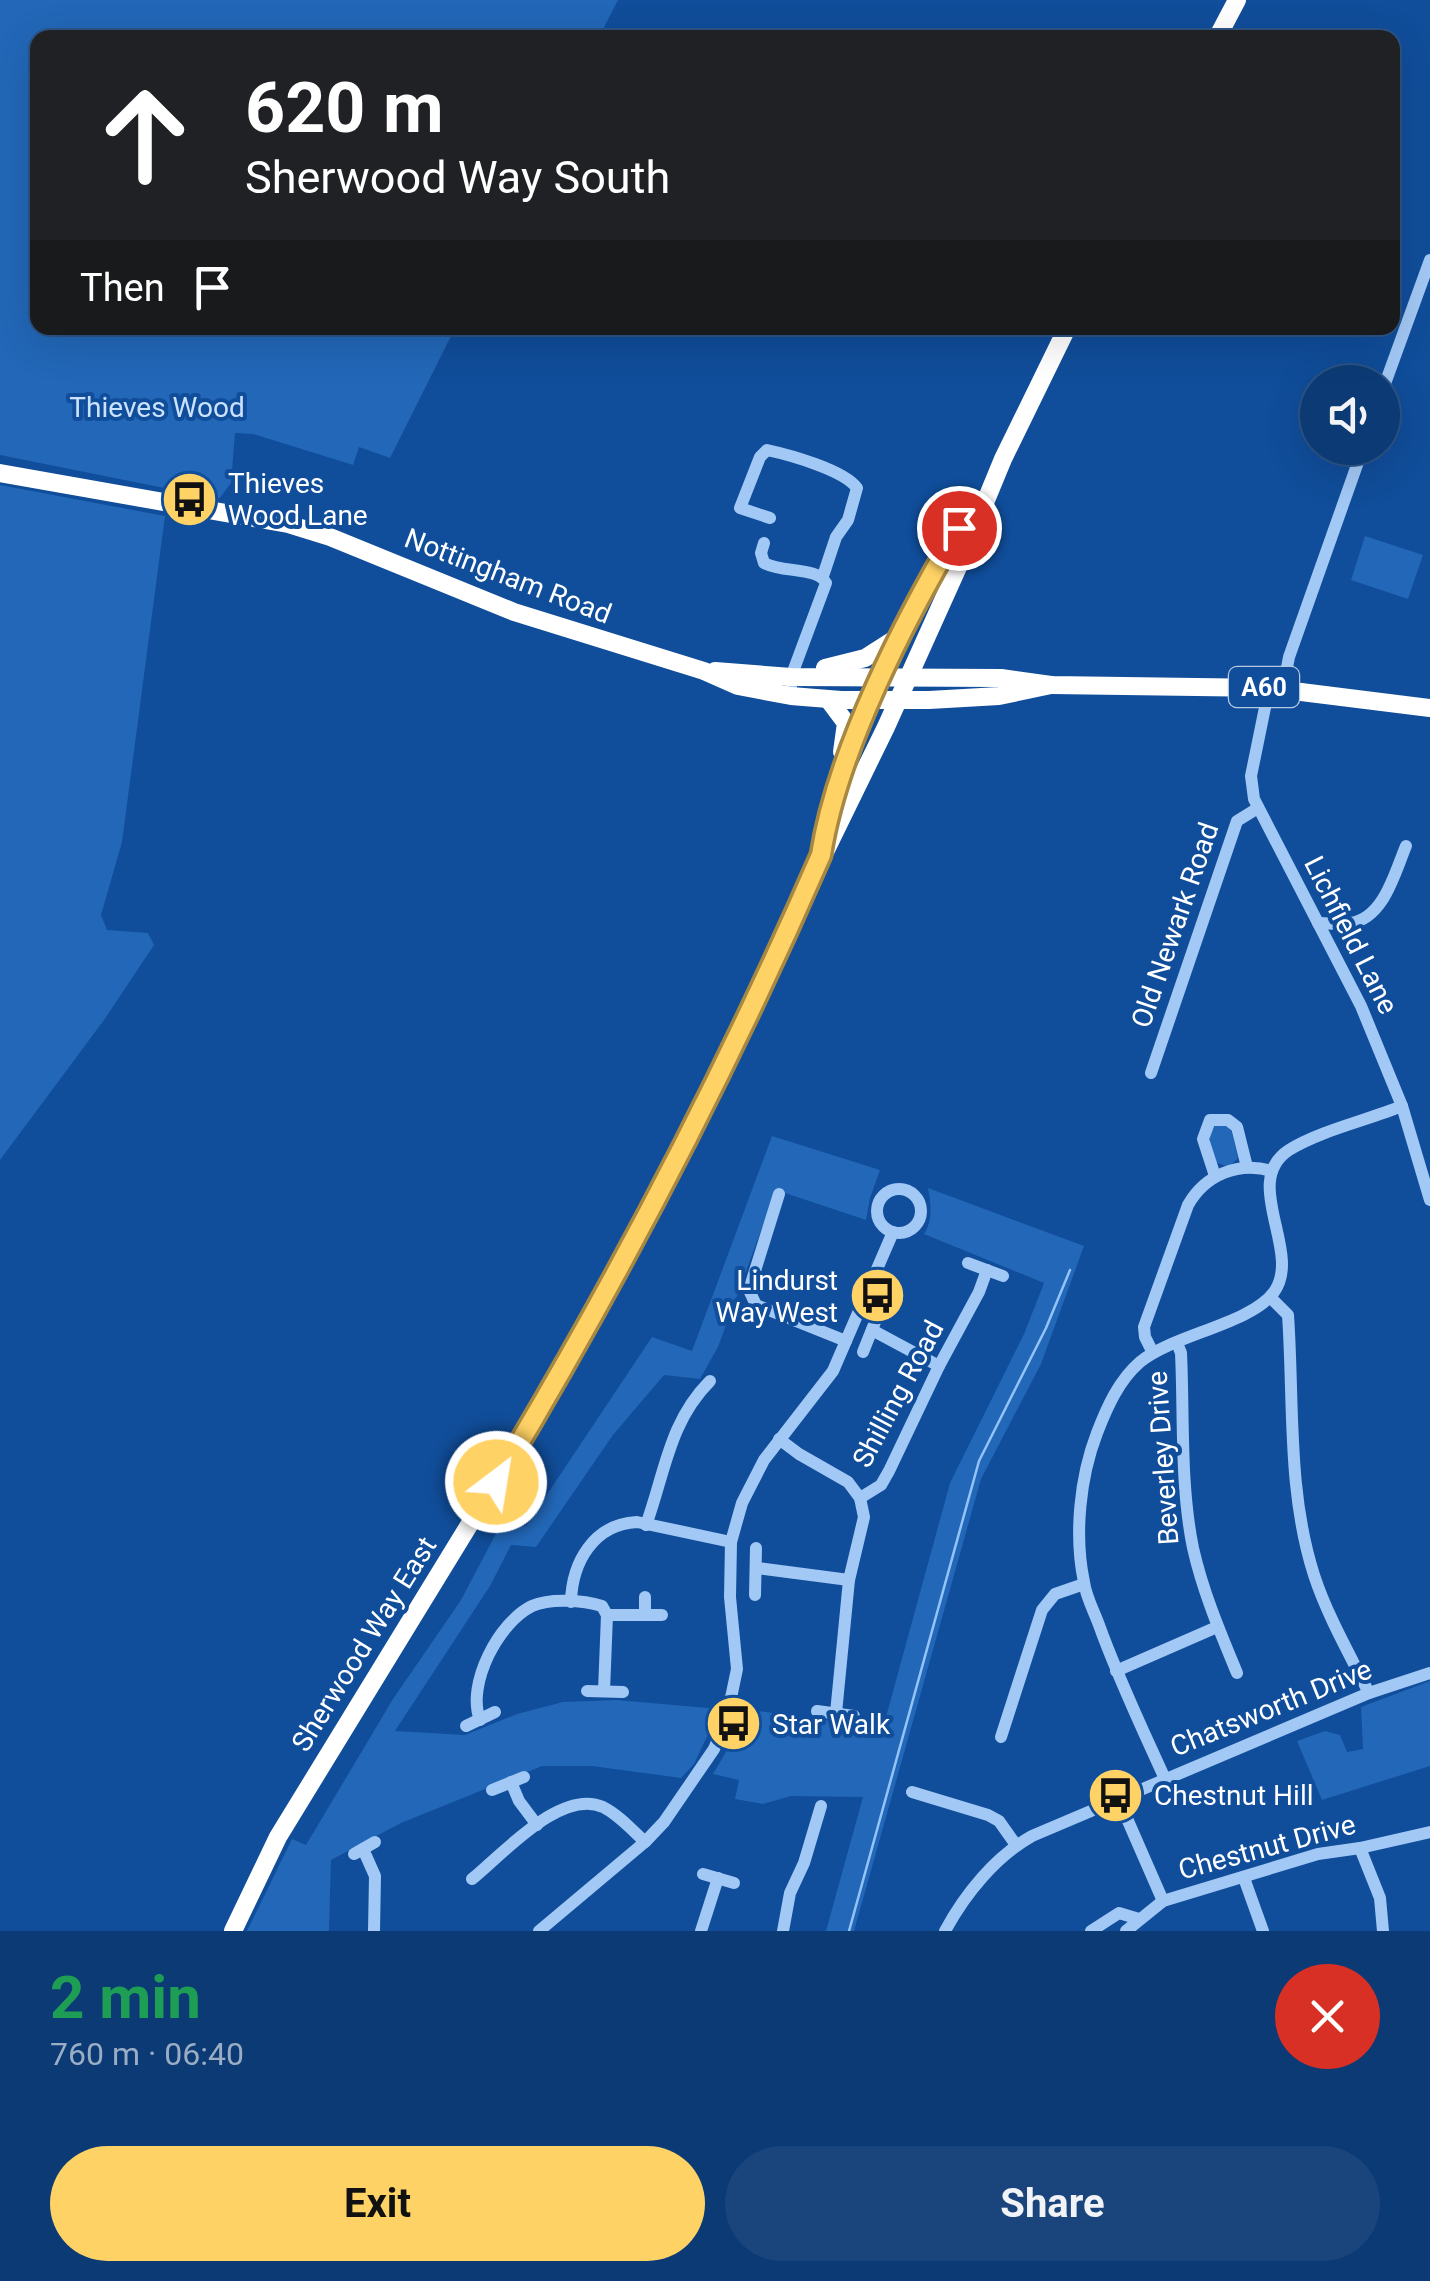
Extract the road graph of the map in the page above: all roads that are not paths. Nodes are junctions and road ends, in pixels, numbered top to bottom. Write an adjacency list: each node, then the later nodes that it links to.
1 (1237, 0): 2 (highway)
2 (1221, 30)
3 (1430, 260): 5 (street)
4 (1064, 335): 6 (highway)
5 (1392, 365)
6 (1002, 459): 12 (highway); 15 (highway)
7 (1357, 465): 16 (street, Old Newark Road)
8 (0, 472): 14 (highway, Nottingham Road / A60)
9 (770, 518): 11 (street)
10 (764, 543): 11 (street)
11 (823, 576): 14 (street)
12 (902, 634): 14 (highway); 15 (highway)
13 (1052, 685): 15 (highway, Nottingham Road / A60); 15 (highway, Nottingham Road / A60); 16 (highway, Nottingham Road / A60)
14 (791, 686): 15 (highway, Nottingham Road / A60); 17 (highway, Nottingham Road / A60)
15 (890, 688): 17 (highway, Nottingham Road / A60); 19 (highway); 22 (highway, Sherwood Way East)
16 (1276, 688): 18 (highway, Nottingham Road / A60); 20 (street, Old Newark Road)
17 (828, 699): 19 (highway)
18 (1430, 708)
19 (837, 792): 22 (highway, Sherwood Way East)
20 (1258, 808): 23 (street, Lichfield Lane); 24 (street, Old Newark Road)
21 (1406, 846): 23 (street)
22 (821, 855): 92 (highway, Sherwood Way East)
23 (1318, 923): 25 (street, Lichfield Lane)
24 (1150, 1073)
25 (1402, 1106): 27 (street); 30 (street, Lichfield Lane)
26 (1247, 1167): 27 (street); 28 (street); 28 (street)
27 (1272, 1171): 35 (street)
28 (1215, 1176): 41 (street)
29 (779, 1194): 38 (street)
30 (1430, 1200)
31 (893, 1232): 38 (street)
32 (968, 1263): 33 (street)
33 (987, 1270): 34 (street); 42 (street, Shilling Road)
34 (1002, 1276)
35 (1270, 1297): 39 (street); 65 (street)
36 (879, 1312): 37 (street)
37 (872, 1330): 40 (street); 42 (street)
38 (846, 1341): 44 (street)
39 (1177, 1343): 41 (street); 58 (street, Beverley Drive)
40 (863, 1352)
41 (1154, 1353): 51 (street)
42 (938, 1366): 45 (street, Shilling Road)
43 (710, 1381): 46 (street)
44 (779, 1439): 45 (street); 47 (street)
45 (860, 1498): 50 (street, Shilling Road)
46 (646, 1524): 47 (street); 54 (street)
47 (732, 1542): 80 (street)
48 (756, 1548): 49 (street)
49 (757, 1568): 50 (street); 52 (street)
50 (849, 1580): 68 (street, Shilling Road)
51 (1084, 1584): 59 (street); 72 (street)
52 (756, 1594)
53 (645, 1597): 55 (street)
54 (571, 1602): 56 (street); 70 (street)
55 (645, 1614): 56 (street); 57 (street)
56 (607, 1615): 62 (street)
57 (662, 1615)
58 (1217, 1627): 59 (street); 60 (street, Beverley Drive)
59 (1116, 1671): 73 (street)
60 (1237, 1673)
61 (1430, 1673): 65 (street, Chatsworth Drive)
62 (604, 1691): 63 (street); 64 (street)
63 (587, 1692)
64 (623, 1692)
65 (1368, 1694): 73 (street, Chatsworth Drive)
66 (817, 1711): 68 (street)
67 (495, 1712): 70 (street)
68 (836, 1714): 69 (street)
69 (854, 1716)
70 (480, 1720): 71 (street)
71 (466, 1726)
72 (1007, 1730)
73 (1164, 1779): 76 (street, Chatsworth Drive)
74 (492, 1790): 78 (street)
75 (912, 1792): 81 (street)
76 (1118, 1798): 81 (street, Chatsworth Drive); 89 (street)
77 (814, 1813): 95 (street)
78 (537, 1826): 80 (street); 87 (street)
79 (1430, 1832): 82 (street, Chestnut Drive)
80 (645, 1842): 91 (street)
81 (1016, 1845): 96 (street, Chatsworth Drive)
82 (1360, 1848): 86 (street, Chestnut Drive); 100 (street)
83 (364, 1849): 93 (street)
84 (703, 1874): 85 (street)
85 (718, 1878): 88 (street); 94 (street)
86 (1244, 1878): 89 (street, Chestnut Drive); 99 (street)
87 (472, 1879)
88 (734, 1883)
89 (1162, 1901): 90 (street, Chestnut Drive)
90 (1139, 1920): 97 (street); 98 (street, Chestnut Drive)
91 (548, 1929)
92 (233, 1931)
93 (374, 1931)
94 (701, 1931)
95 (783, 1931)
96 (945, 1931)
97 (1090, 1931)
98 (1126, 1931)
99 (1262, 1931)
100 (1383, 1931)

